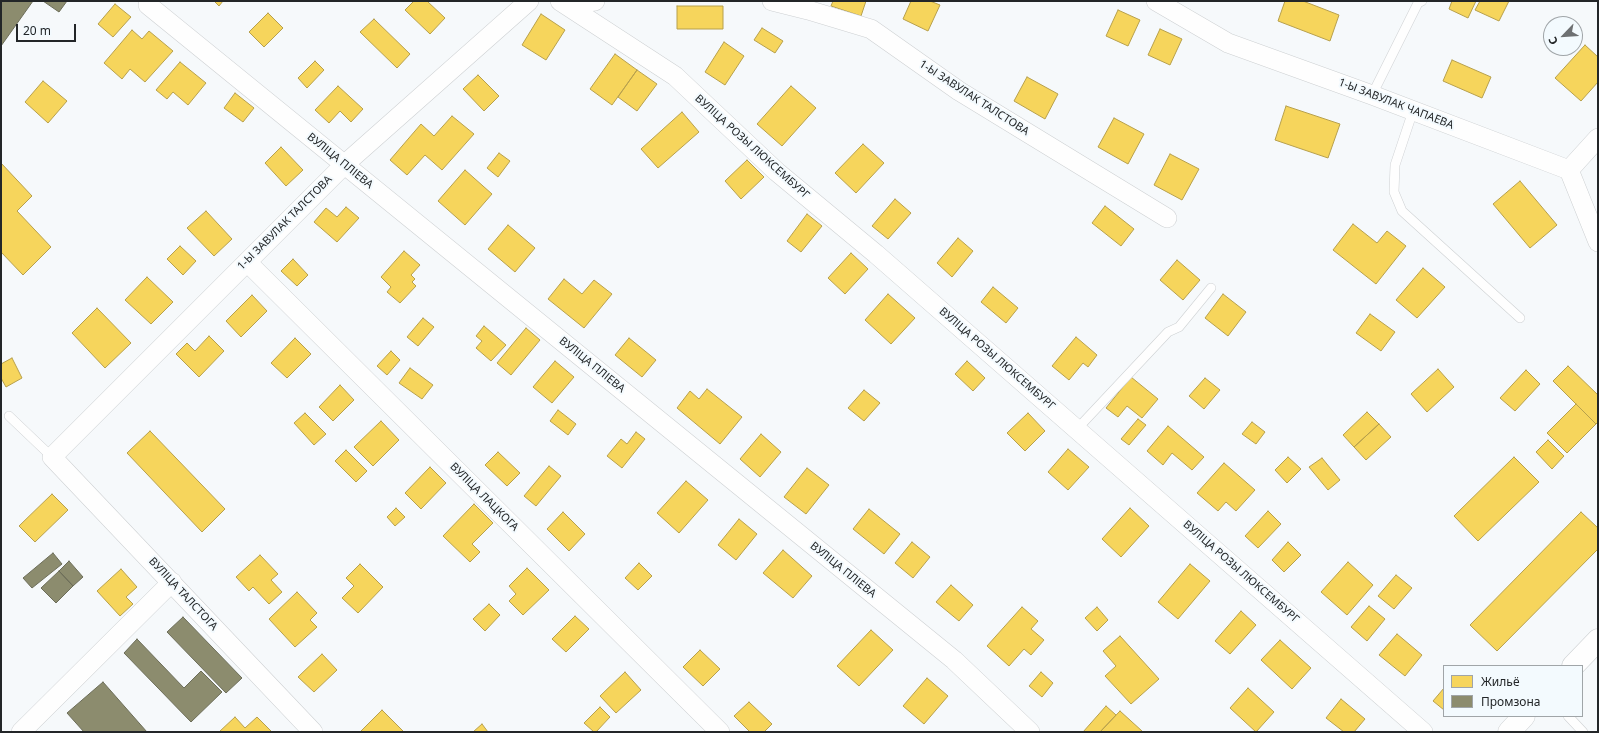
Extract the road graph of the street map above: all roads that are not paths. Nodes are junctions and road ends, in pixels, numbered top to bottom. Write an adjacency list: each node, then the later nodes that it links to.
1 (529, 1): 11 (street, 1-Ы ЗАВУЛАК ТАЛСТОВА)
2 (595, 1): 6 (street)
3 (772, 1): 13 (street, 1-Ы ЗАВУЛАК ТАЛСТОВА)
4 (1156, 1): 8 (street, 1-Ы ЗАВУЛАК ЧАПАЕВА)
5 (1418, 2): 8 (lane)
6 (563, 3): 19 (street, ВУЛІЦА РОЗЫ ЛЮКСЕМБУРГ)
7 (148, 5): 11 (street, ВУЛІЦА ПЛІЕВА)
8 (1372, 94): 9 (street, 1-Ы ЗАВУЛАК ЧАПАЕВА)
9 (1413, 110): 12 (street, 1-Ы ЗАВУЛАК ЧАПАЕВА); 17 (lane)
10 (1598, 138): 12 (street)
11 (344, 164): 15 (street, 1-Ы ЗАВУЛАК ТАЛСТОВА); 29 (street, ВУЛІЦА ПЛІЕВА)
12 (1569, 170): 14 (street)
13 (1167, 218)
14 (1598, 242)
15 (247, 262): 20 (street, 1-Ы ЗАВУЛАК ТАЛСТОВА); 28 (street, ВУЛІЦА ЛАЦКОГА)
16 (1211, 288): 19 (lane)
17 (1520, 318)
18 (9, 416): 20 (lane)
19 (1077, 429): 30 (street, ВУЛІЦА РОЗЫ ЛЮКСЕМБУРГ)
20 (52, 457): 21 (street, ВУЛІЦА ТАЛСТОГА)
21 (172, 582): 26 (street); 27 (street, ВУЛІЦА ТАЛСТОГА)
22 (1598, 640): 23 (main road)
23 (1574, 665)
24 (1523, 717): 31 (main road)
25 (1569, 717): 32 (lane)
26 (20, 732)
27 (313, 732)
28 (720, 732)
29 (1030, 732)
30 (1423, 732)
31 (1509, 732)
32 (1583, 732)

